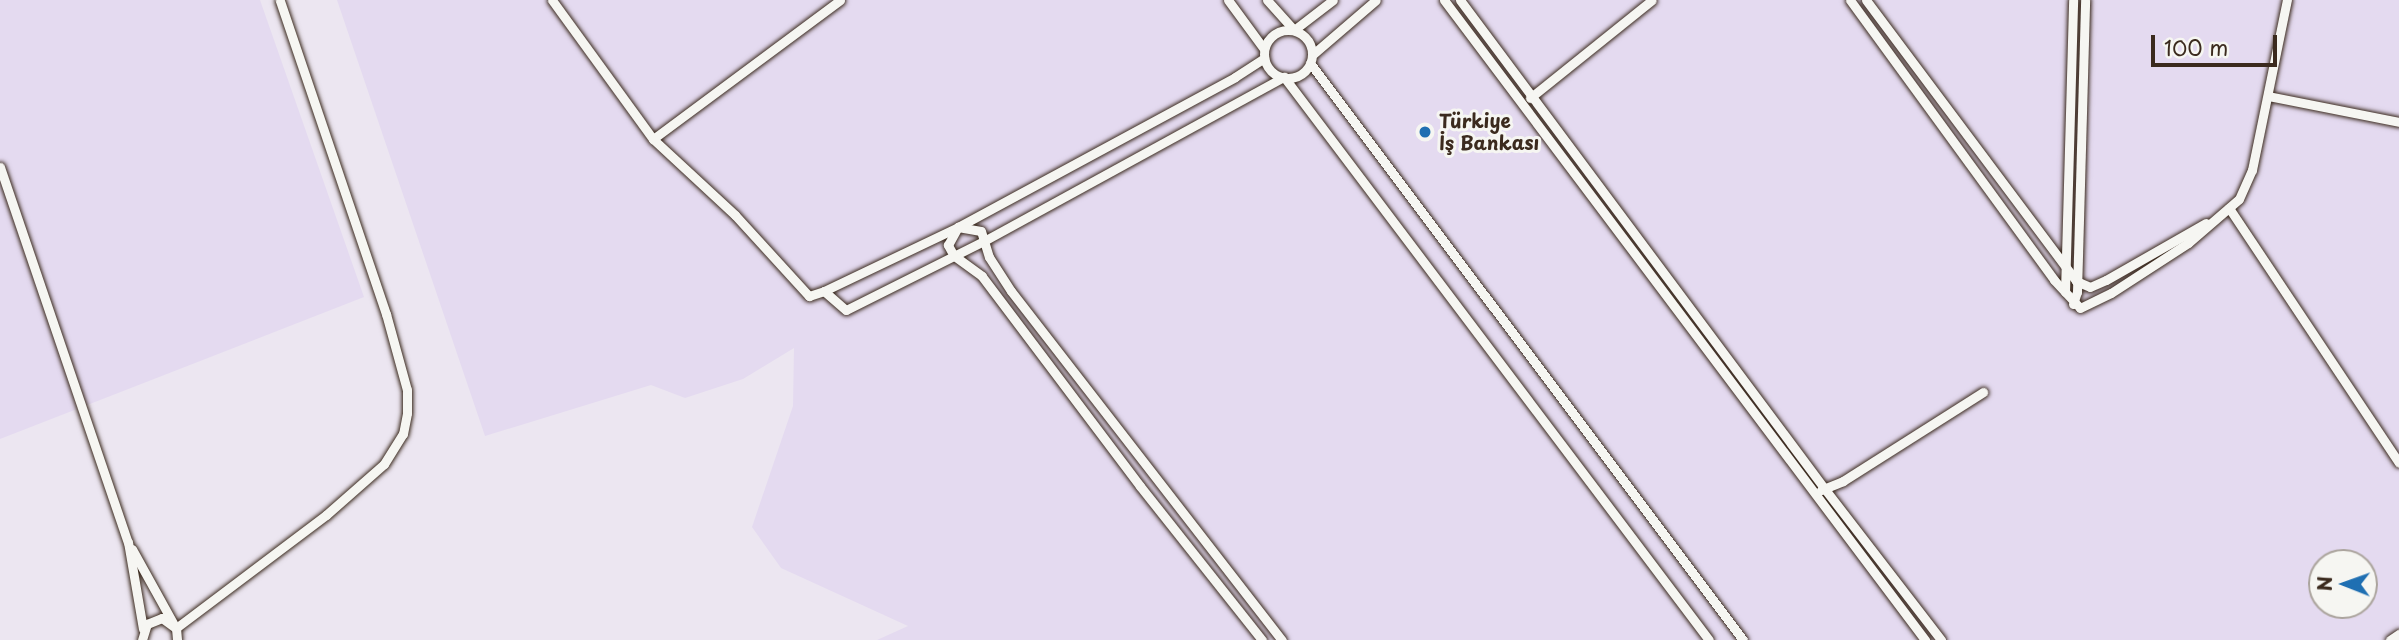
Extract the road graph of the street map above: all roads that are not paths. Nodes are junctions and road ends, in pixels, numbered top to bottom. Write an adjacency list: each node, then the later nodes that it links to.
1 (280, 0): 48 (street)
2 (552, 0): 24 (street)
3 (839, 0): 24 (street)
4 (1228, 0): 17 (street)
5 (1267, 0): 16 (street)
6 (1333, 0): 16 (street)
7 (1376, 0): 18 (street)
8 (1444, 0): 22 (street)
9 (1460, 0): 20 (street)
10 (1652, 0): 20 (street)
11 (1850, 0): 38 (street)
12 (1866, 0): 33 (street)
13 (2073, 0): 33 (street)
14 (2085, 0): 34 (street)
15 (2287, 0): 21 (street)
16 (1294, 30): 17 (street); 18 (street)
17 (1264, 53): 19 (street); 30 (street)
18 (1311, 60): 19 (street); 54 (street)
19 (1284, 77): 31 (street); 53 (street)
20 (1531, 94): 22 (street); 26 (street)
21 (2268, 96): 23 (street); 28 (street)
22 (1527, 110): 27 (street)
23 (2399, 121)
24 (653, 139): 36 (street)
25 (0, 167): 46 (street)
26 (1598, 185): 27 (street); 39 (street)
27 (1588, 192): 41 (street)
28 (2229, 208): 29 (street); 43 (street)
29 (2221, 216): 35 (street); 40 (street)
30 (958, 227): 31 (street); 32 (street); 36 (street)
31 (984, 241): 32 (street); 52 (street)
32 (954, 256): 36 (street); 51 (street)
33 (2065, 271): 34 (street); 38 (street)
34 (2076, 281): 35 (street); 37 (street)
35 (2090, 286): 37 (street)
36 (824, 290)
37 (2077, 292): 40 (street)
38 (2065, 294): 40 (street)
39 (1683, 298): 41 (street); 44 (street)
40 (2073, 304)
41 (1673, 305): 45 (street)
42 (1983, 392): 44 (street)
43 (2399, 464)
44 (1824, 488): 45 (street); 56 (street)
45 (1814, 496): 55 (street)
46 (128, 542): 47 (street); 48 (street)
47 (143, 629): 48 (street); 50 (street)
48 (176, 633)
49 (2399, 634): 57 (street)
50 (142, 640)
51 (1262, 640)
52 (1282, 640)
53 (1709, 640)
54 (1743, 640)
55 (1925, 640)
56 (1941, 640)
57 (2390, 640)

